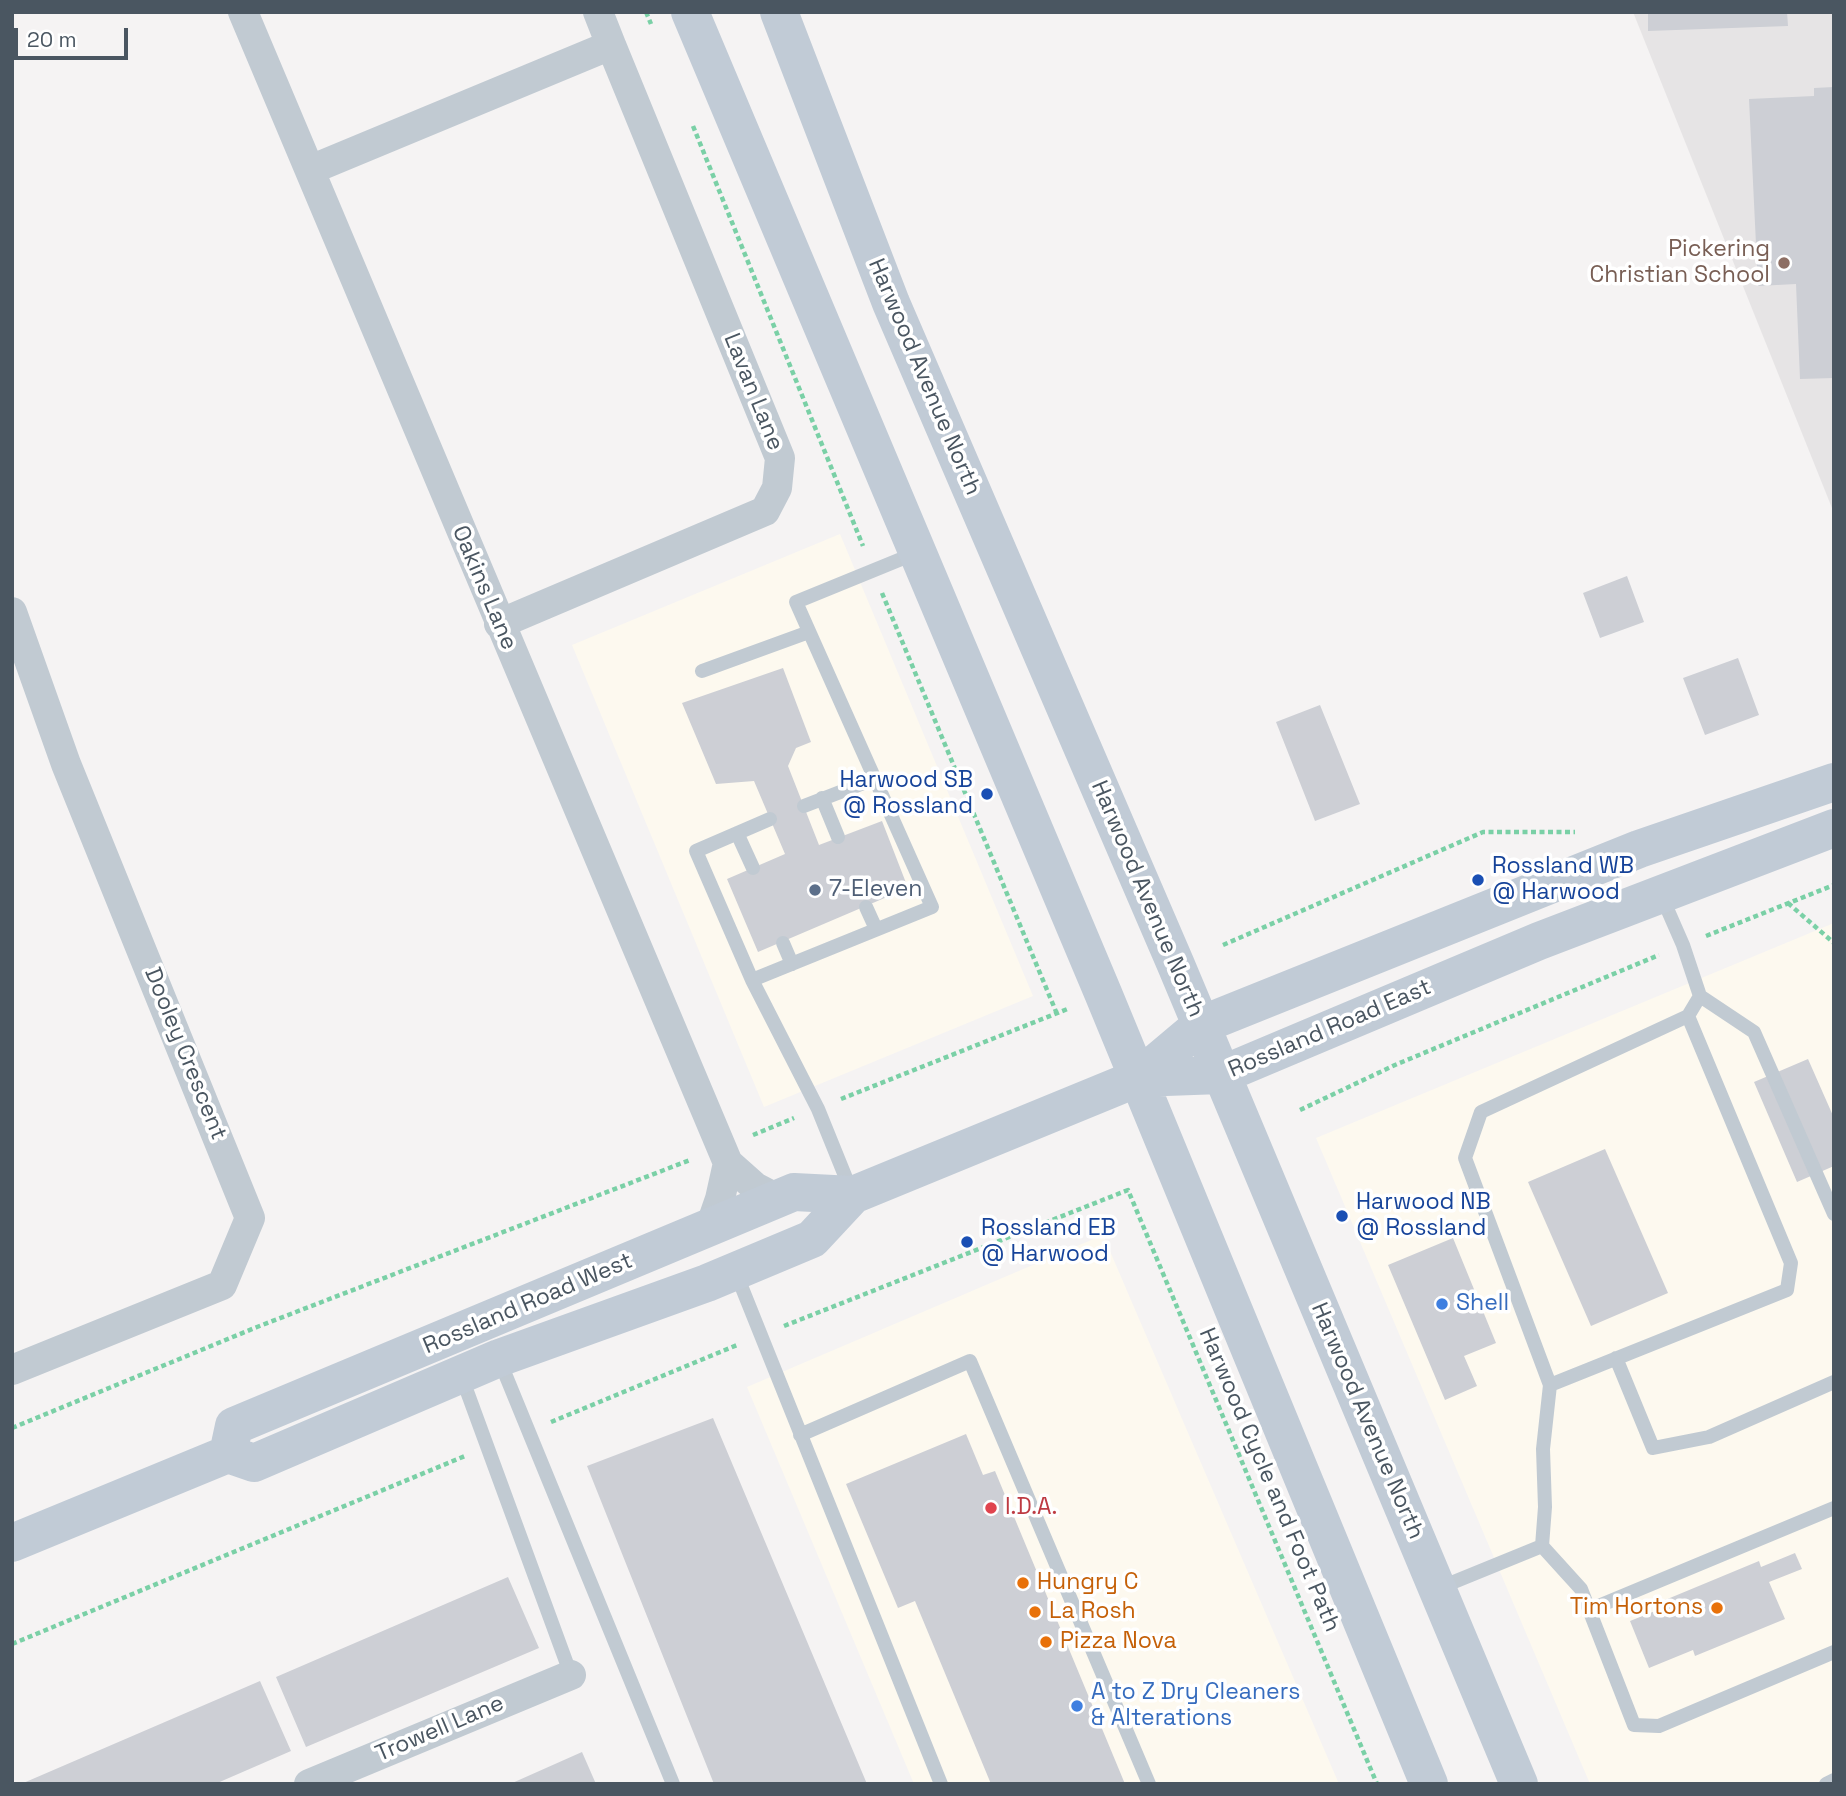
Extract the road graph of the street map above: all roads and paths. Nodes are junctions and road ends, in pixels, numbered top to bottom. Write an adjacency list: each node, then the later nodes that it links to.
1 (243, 12): 9 (street, Oakins Lane)
2 (598, 12): 7 (street, Lavan Lane)
3 (646, 12): 6 (path)
4 (690, 12): 10 (main road)
5 (779, 12): 41 (main road, Harwood Avenue North)
6 (656, 37)
7 (611, 45): 9 (street); 13 (street, Lavan Lane)
8 (692, 125): 11 (path)
9 (310, 170): 13 (street, Oakins Lane)
10 (917, 552): 11 (lane); 37 (main road)
11 (874, 572): 14 (lane); 39 (path)
12 (12, 612): 55 (street, Dooley Crescent)
13 (499, 624): 46 (street, Oakins Lane)
14 (809, 632): 15 (lane); 16 (lane)
15 (702, 671)
16 (874, 779): 18 (lane); 30 (lane)
17 (1834, 782): 41 (main road)
18 (822, 799): 19 (lane); 24 (lane)
19 (803, 806)
20 (770, 819): 23 (lane)
21 (1834, 828): 27 (main road, Rossland Road East)
22 (1587, 832): 34 (path)
23 (737, 833): 25 (lane); 36 (lane)
24 (838, 837)
25 (753, 868)
26 (1834, 885): 28 (path)
27 (1661, 895): 33 (lane); 42 (main road, Rossland Road East)
28 (1788, 903): 32 (path); 33 (path)
29 (866, 907): 30 (lane)
30 (876, 929): 35 (lane)
31 (783, 943): 35 (lane)
32 (1834, 943)
33 (1683, 944): 38 (lane); 45 (path)
34 (1223, 945)
35 (792, 964): 36 (lane)
36 (752, 979): 44 (lane)
37 (1103, 993): 39 (path); 43 (main road)
38 (1700, 996): 40 (lane); 49 (lane)
39 (1057, 1014): 44 (path)
40 (1688, 1016): 54 (lane); 58 (lane)
41 (1200, 1025): 42 (main road, Harwood Avenue North); 43 (main road)
42 (1221, 1075): 43 (main road, Rossland Road East); 67 (main road, Harwood Avenue North)
43 (1138, 1077): 47 (main road, Rossland Road West); 78 (main road)
44 (818, 1109): 46 (path); 47 (lane)
45 (1300, 1110)
46 (724, 1155): 48 (street, Oakins Lane); 50 (street); 59 (path)
47 (853, 1195): 48 (main road, Rossland Road West); 51 (main road, Rossland Road West)
48 (778, 1199): 50 (main road, Rossland Road West)
49 (1834, 1214)
50 (710, 1228): 63 (main road, Rossland Road West)
51 (736, 1271): 52 (lane); 53 (main road, Rossland Road West)
52 (761, 1336): 60 (path); 61 (lane); 77 (path, Harwood Cycle and Foot Path)
53 (499, 1358): 56 (main road, Rossland Road West); 60 (lane)
54 (1616, 1358): 57 (lane); 58 (lane)
55 (12, 1370)
56 (461, 1374): 62 (lane); 63 (main road, Rossland Road West)
57 (1834, 1382)
58 (1550, 1385): 66 (lane)
59 (12, 1428)
60 (530, 1430): 74 (lane)
61 (800, 1435): 75 (lane); 76 (lane)
62 (489, 1446): 69 (path); 71 (lane)
63 (228, 1454): 65 (main road)
64 (1834, 1508): 68 (lane)
65 (12, 1543)
66 (1542, 1546): 67 (lane); 68 (lane)
67 (1438, 1588): 79 (main road, Harwood Avenue North)
68 (1589, 1609): 70 (lane)
69 (12, 1644)
70 (1834, 1653)
71 (571, 1675): 73 (street, Trowell Lane)
72 (1834, 1780): 80 (lane)
73 (309, 1784)
74 (673, 1784)
75 (941, 1784)
76 (1149, 1784)
77 (1377, 1784)
78 (1429, 1784)
79 (1519, 1784)
80 (1826, 1784)

